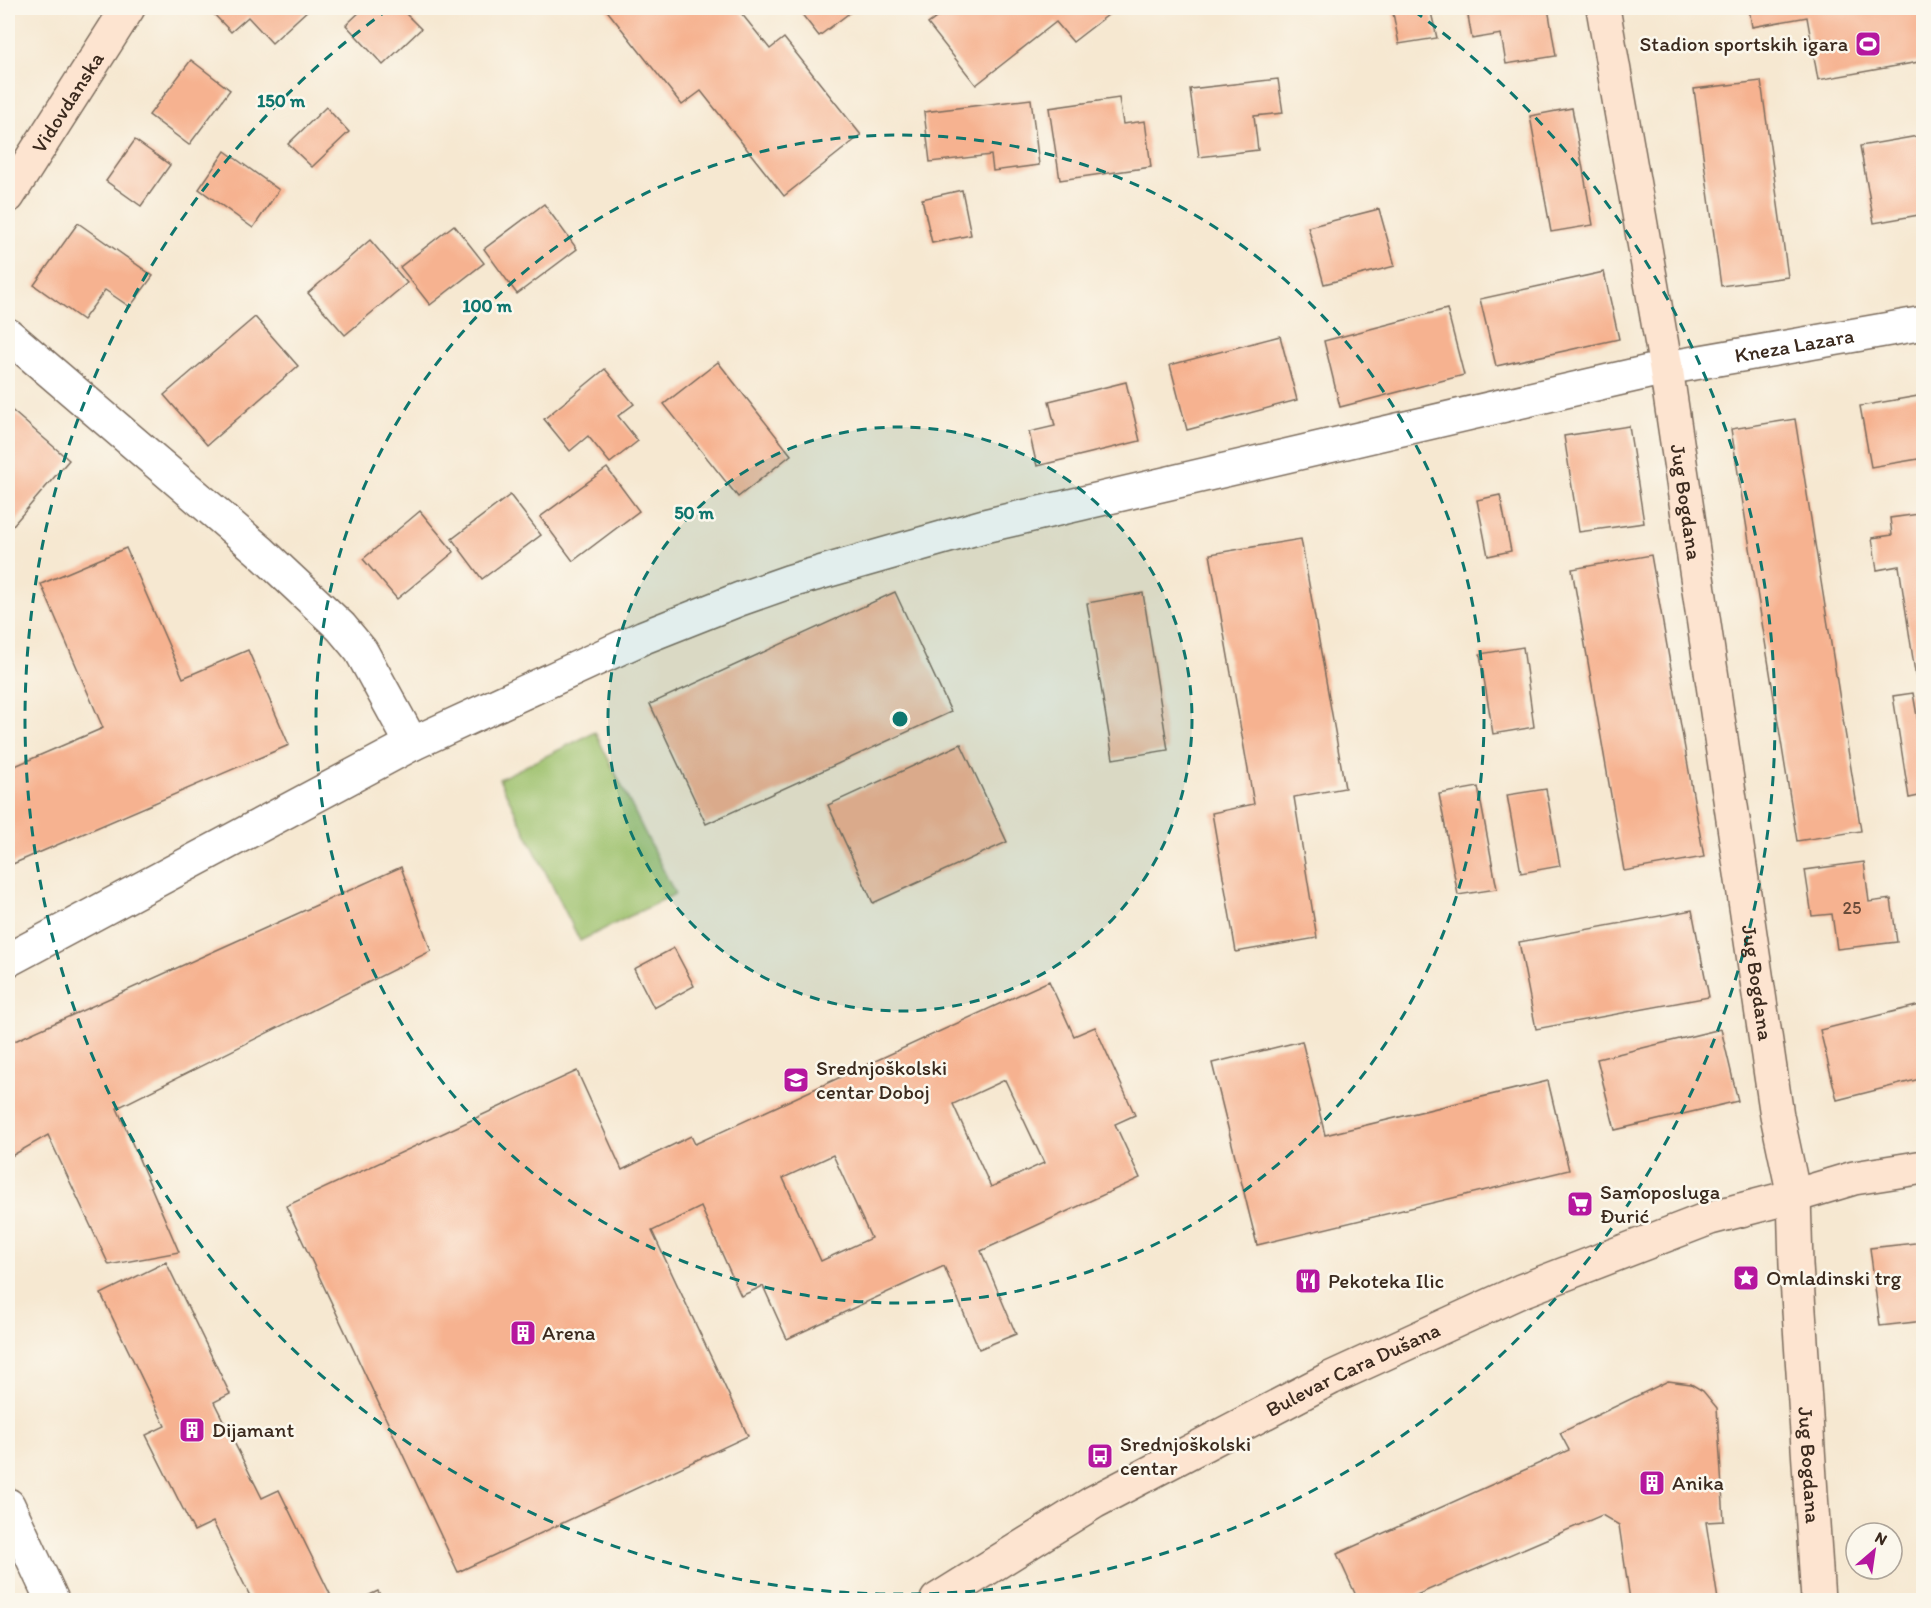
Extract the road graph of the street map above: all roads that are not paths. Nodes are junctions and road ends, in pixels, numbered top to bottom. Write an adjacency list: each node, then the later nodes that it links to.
1 (128, 8): 3 (street, Vidovdanska)
2 (1603, 8): 6 (street, Jug Bogdana)
3 (8, 196)
4 (1923, 323): 6 (street, Kneza Lazara)
5 (8, 334): 7 (street)
6 (1666, 368): 7 (street, Kneza Lazara); 10 (street, Jug Bogdana)
7 (412, 744): 8 (street, Kneza Lazara)
8 (8, 960)
9 (1923, 1167): 10 (street, Bulevar Cara Dušana)
10 (1794, 1196): 13 (street, Bulevar Cara Dušana); 14 (street, Jug Bogdana)
11 (8, 1506): 12 (street)
12 (52, 1600)
13 (937, 1600)
14 (1818, 1600)

